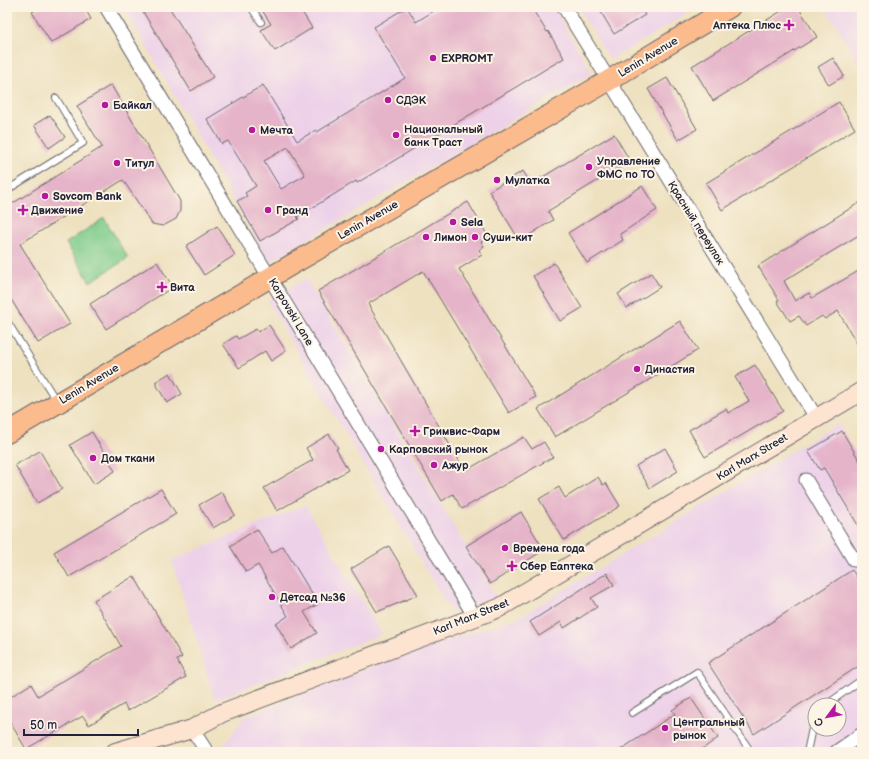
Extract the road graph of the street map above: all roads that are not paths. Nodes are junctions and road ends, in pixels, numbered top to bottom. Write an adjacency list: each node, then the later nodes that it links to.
1 (106, 7): 9 (street, Karpovski Lane)
2 (251, 7): 5 (lane)
3 (564, 7): 6 (street, Красный переулок)
4 (730, 7): 6 (main road, Lenin Avenue)
5 (261, 22)
6 (608, 81): 9 (main road, Lenin Avenue); 13 (street, Красный переулок)
7 (56, 98): 8 (lane)
8 (7, 190)
9 (270, 277): 12 (main road, Lenin Avenue); 17 (street, Karpovski Lane)
10 (7, 321): 12 (lane)
11 (862, 391): 13 (street, Karl Marx Street)
12 (57, 403): 14 (main road, Lenin Avenue)
13 (817, 419): 17 (street, Karl Marx Street)
14 (7, 433)
15 (806, 480): 16 (street)
16 (862, 556)
17 (475, 617): 21 (street, Karl Marx Street)
18 (862, 684): 19 (lane)
19 (837, 697)
20 (632, 712): 26 (lane)
21 (192, 729): 24 (street, Karl Marx Street); 25 (street)
22 (862, 734): 28 (street)
23 (810, 737): 27 (lane)
24 (116, 752)
25 (207, 752)
26 (752, 752)
27 (807, 752)
28 (836, 752)

